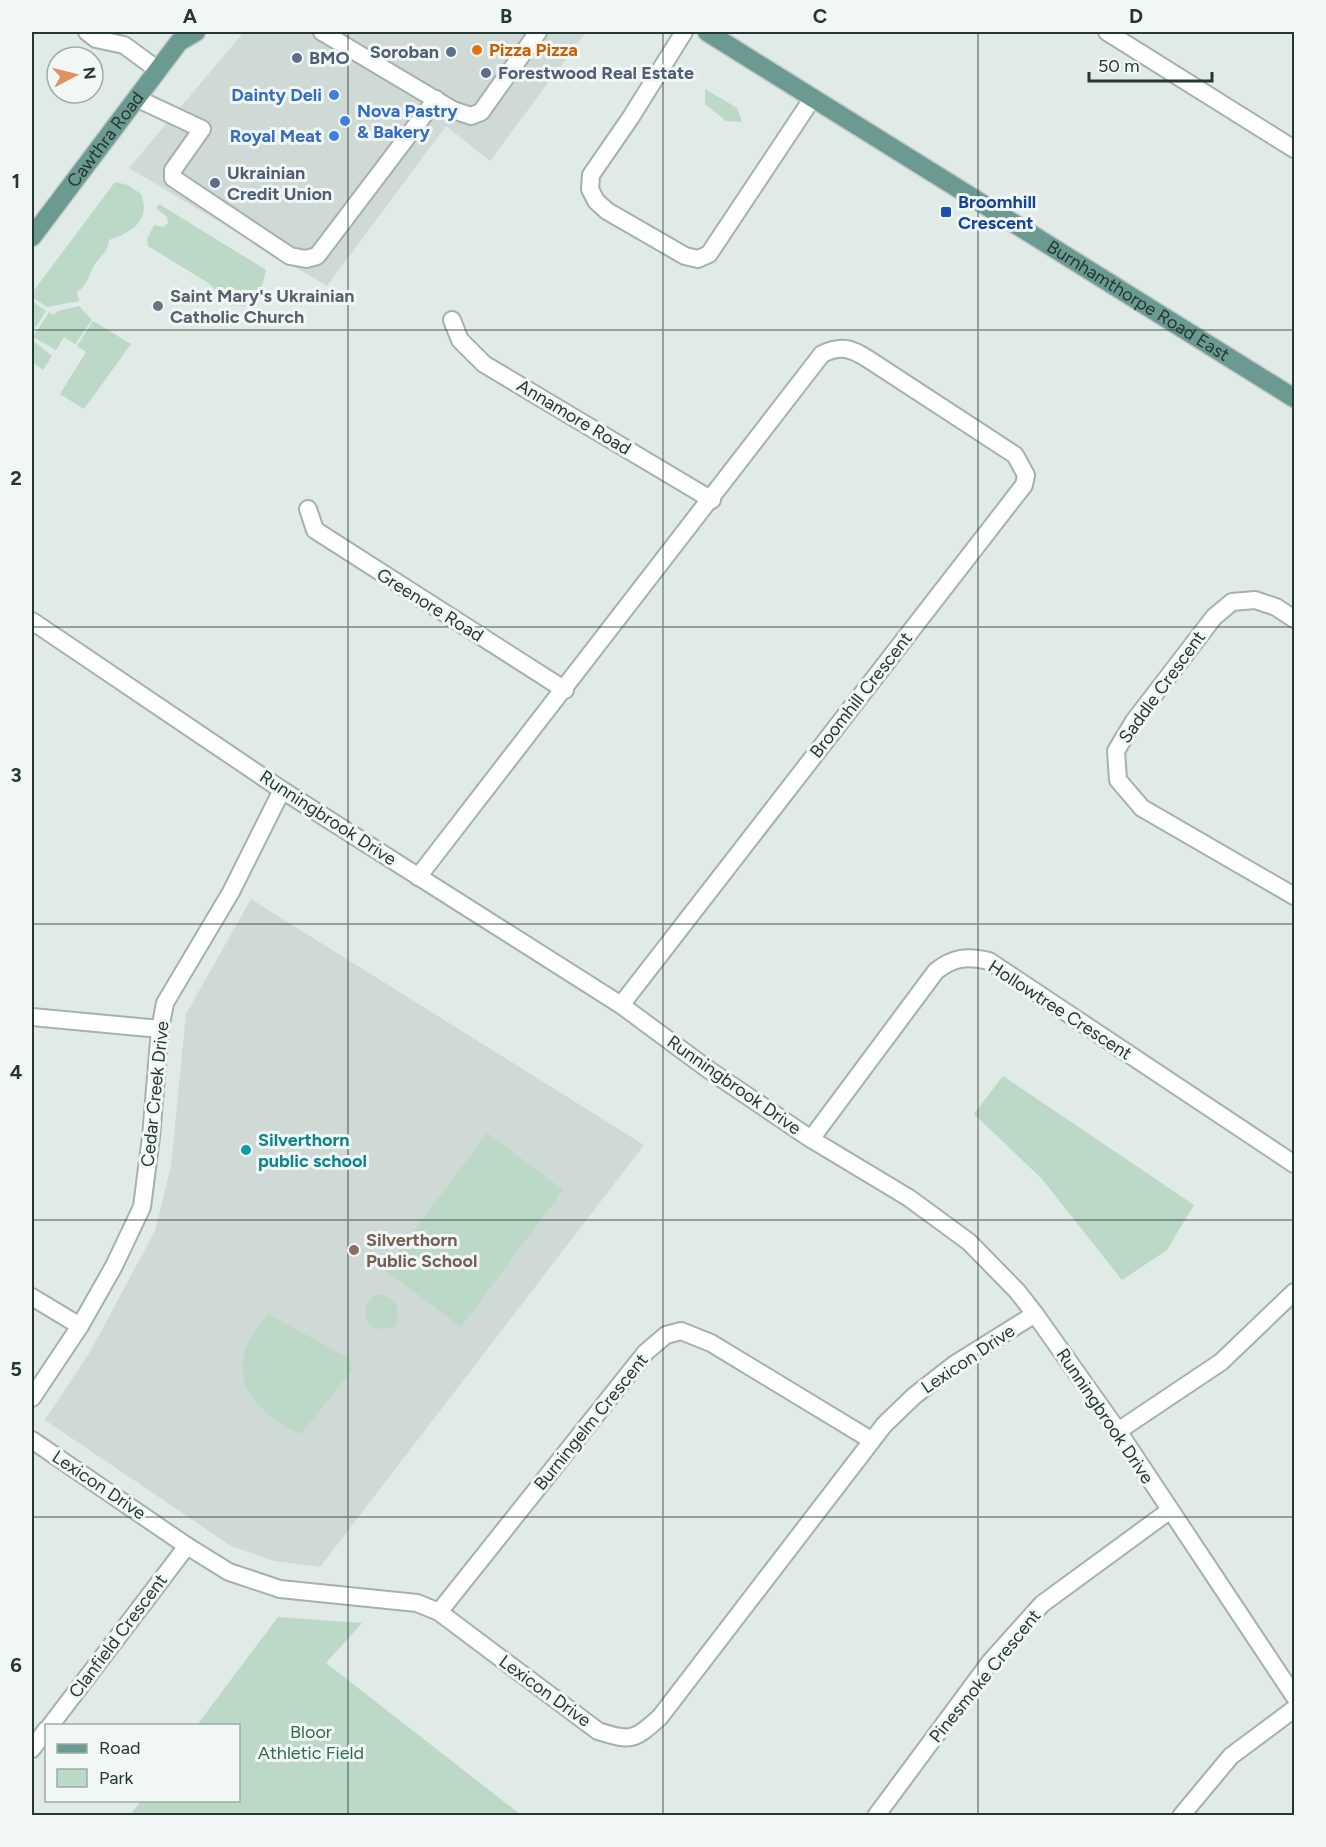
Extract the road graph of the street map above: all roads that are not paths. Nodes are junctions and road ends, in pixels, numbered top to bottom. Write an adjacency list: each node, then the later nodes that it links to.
1 (87, 32): 9 (street)
2 (196, 32): 8 (main road, Cawthra Road)
3 (322, 32): 11 (street)
4 (538, 32): 11 (street)
5 (684, 32): 12 (street)
6 (707, 32): 12 (main road, Burnhamthorpe Road East)
7 (1107, 32): 13 (street)
8 (180, 37): 9 (main road, Cawthra Road)
9 (158, 70): 10 (main road, Cawthra Road)
10 (138, 99): 11 (street); 14 (main road, Cawthra Road)
11 (436, 99)
12 (812, 99): 16 (main road, Burnhamthorpe Road East)
13 (1294, 149)
14 (32, 237)
15 (452, 320): 17 (street, Annamore Road)
16 (1294, 398)
17 (712, 500): 21 (street, Broomhill Crescent); 25 (street, Broomhill Crescent)
18 (308, 509): 21 (street, Greenore Road)
19 (1294, 619): 24 (street, Saddle Crescent)
20 (32, 621): 22 (street, Runningbrook Drive)
21 (565, 690): 23 (street, Broomhill Crescent)
22 (282, 790): 23 (street, Runningbrook Drive); 27 (street, Cedar Creek Drive)
23 (418, 877): 25 (street, Runningbrook Drive)
24 (1294, 896)
25 (621, 1005): 28 (street, Runningbrook Drive)
26 (32, 1017): 27 (street)
27 (160, 1029): 33 (street, Cedar Creek Drive)
28 (811, 1138): 29 (street, Hollowtree Crescent); 32 (street, Runningbrook Drive)
29 (1294, 1164)
30 (1294, 1292): 35 (street)
31 (32, 1297): 33 (street)
32 (1035, 1314): 35 (street, Runningbrook Drive); 37 (street, Lexicon Drive)
33 (80, 1326): 34 (street, Cedar Creek Drive)
34 (32, 1398)
35 (1118, 1431): 38 (street, Runningbrook Drive)
36 (32, 1440): 39 (street, Lexicon Drive)
37 (871, 1440): 40 (street, Burningelm Crescent); 40 (street, Lexicon Drive)
38 (1169, 1511): 41 (street, Runningbrook Drive); 46 (street, Pinesmoke Crescent)
39 (187, 1546): 40 (street, Lexicon Drive); 43 (street, Clanfield Crescent)
40 (440, 1612)
41 (1294, 1696)
42 (1294, 1708): 47 (street)
43 (51, 1724)
44 (45, 1731): 45 (street)
45 (32, 1749)
46 (876, 1815)
47 (1181, 1815)

